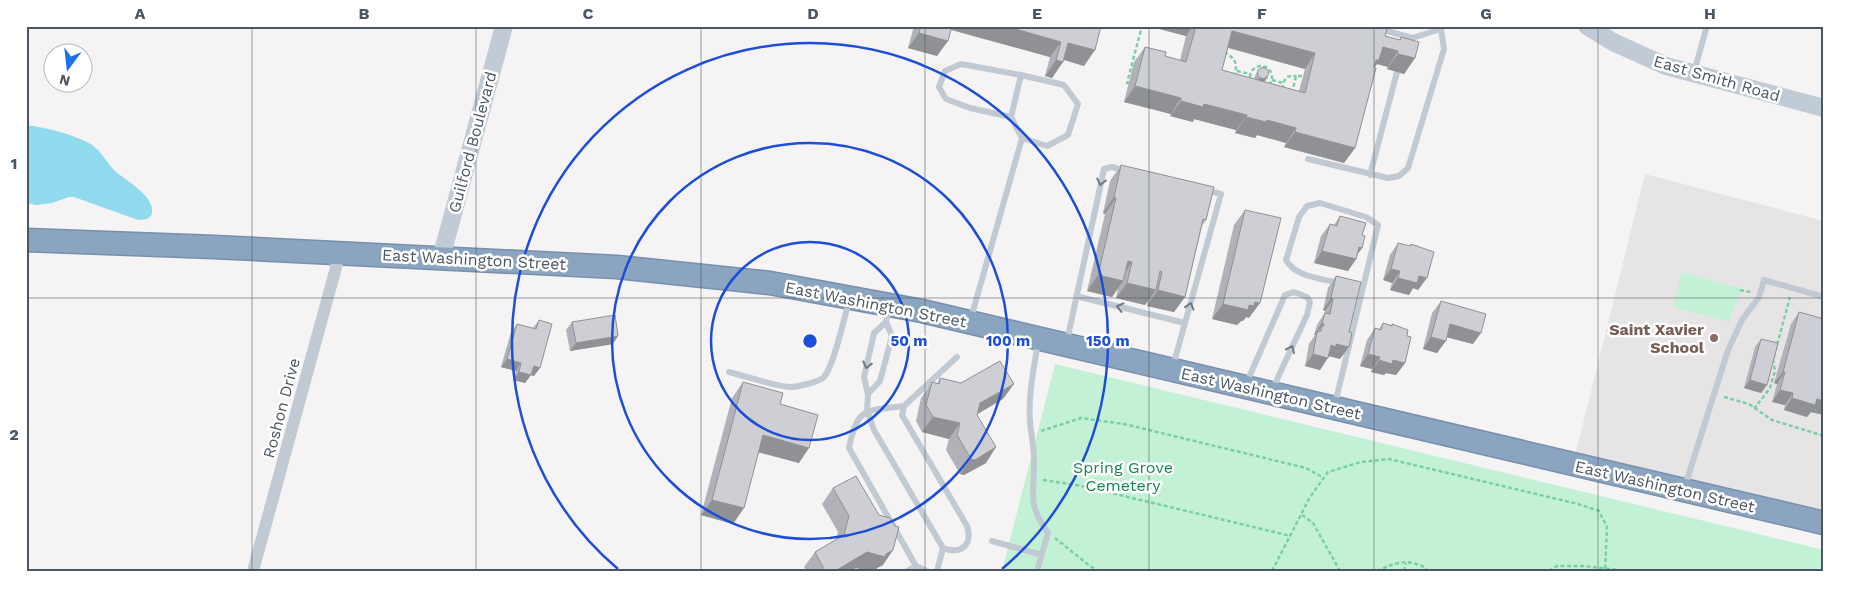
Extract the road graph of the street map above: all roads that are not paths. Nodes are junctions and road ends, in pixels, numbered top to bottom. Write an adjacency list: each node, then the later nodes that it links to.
1 (504, 26): 20 (street, Guilford Boulevard)
2 (1369, 26): 6 (lane)
3 (1587, 26): 10 (street, East Smith Road)
4 (1707, 26): 10 (lane)
5 (1441, 28): 6 (lane); 16 (lane)
6 (1412, 38): 7 (lane)
7 (1403, 48)
8 (1397, 72): 16 (lane)
9 (1021, 74): 12 (lane); 12 (lane); 13 (lane)
10 (1694, 74): 11 (street, East Smith Road)
11 (1824, 108)
12 (1010, 118): 13 (lane)
13 (1022, 138): 28 (lane)
14 (1308, 159): 16 (lane)
15 (1130, 172): 24 (lane, one-way to 24)
16 (1370, 175)
17 (1194, 188): 29 (lane, one-way to 17)
18 (26, 240): 19 (highway, East Washington Street)
19 (340, 253): 20 (highway, East Washington Street); 47 (street, Roshon Drive)
20 (440, 258): 25 (highway, East Washington Street)
21 (1346, 284): 23 (lane)
22 (1354, 286): 23 (lane)
23 (1363, 288): 39 (lane)
24 (1076, 296): 29 (lane, one-way to 24); 31 (lane)
25 (850, 297): 27 (highway, East Washington Street); 34 (lane)
26 (1824, 297): 41 (lane)
27 (888, 313): 28 (highway, East Washington Street); 37 (lane, one-way to 37); 37 (lane)
28 (970, 322): 30 (highway, East Washington Street)
29 (1185, 323): 33 (lane)
30 (1038, 338): 31 (highway, East Washington Street); 45 (lane)
31 (1066, 345): 33 (highway, East Washington Street)
32 (957, 357): 38 (lane)
33 (1172, 370): 35 (highway, East Washington Street)
34 (730, 372)
35 (1245, 387): 36 (highway, East Washington Street); 36 (lane, one-way to 35)
36 (1271, 393): 39 (highway, East Washington Street)
37 (868, 394): 40 (lane)
38 (904, 406): 40 (lane); 44 (lane)
39 (1334, 408): 41 (highway, East Washington Street)
40 (867, 411): 44 (lane); 46 (lane)
41 (1684, 490): 42 (highway, East Washington Street)
42 (1824, 523)
43 (992, 541): 45 (lane)
44 (943, 548): 50 (lane)
45 (1042, 555): 51 (lane)
46 (916, 566): 48 (lane); 49 (lane)
47 (253, 571)
48 (907, 571)
49 (927, 571)
50 (937, 571)
51 (1037, 571)

